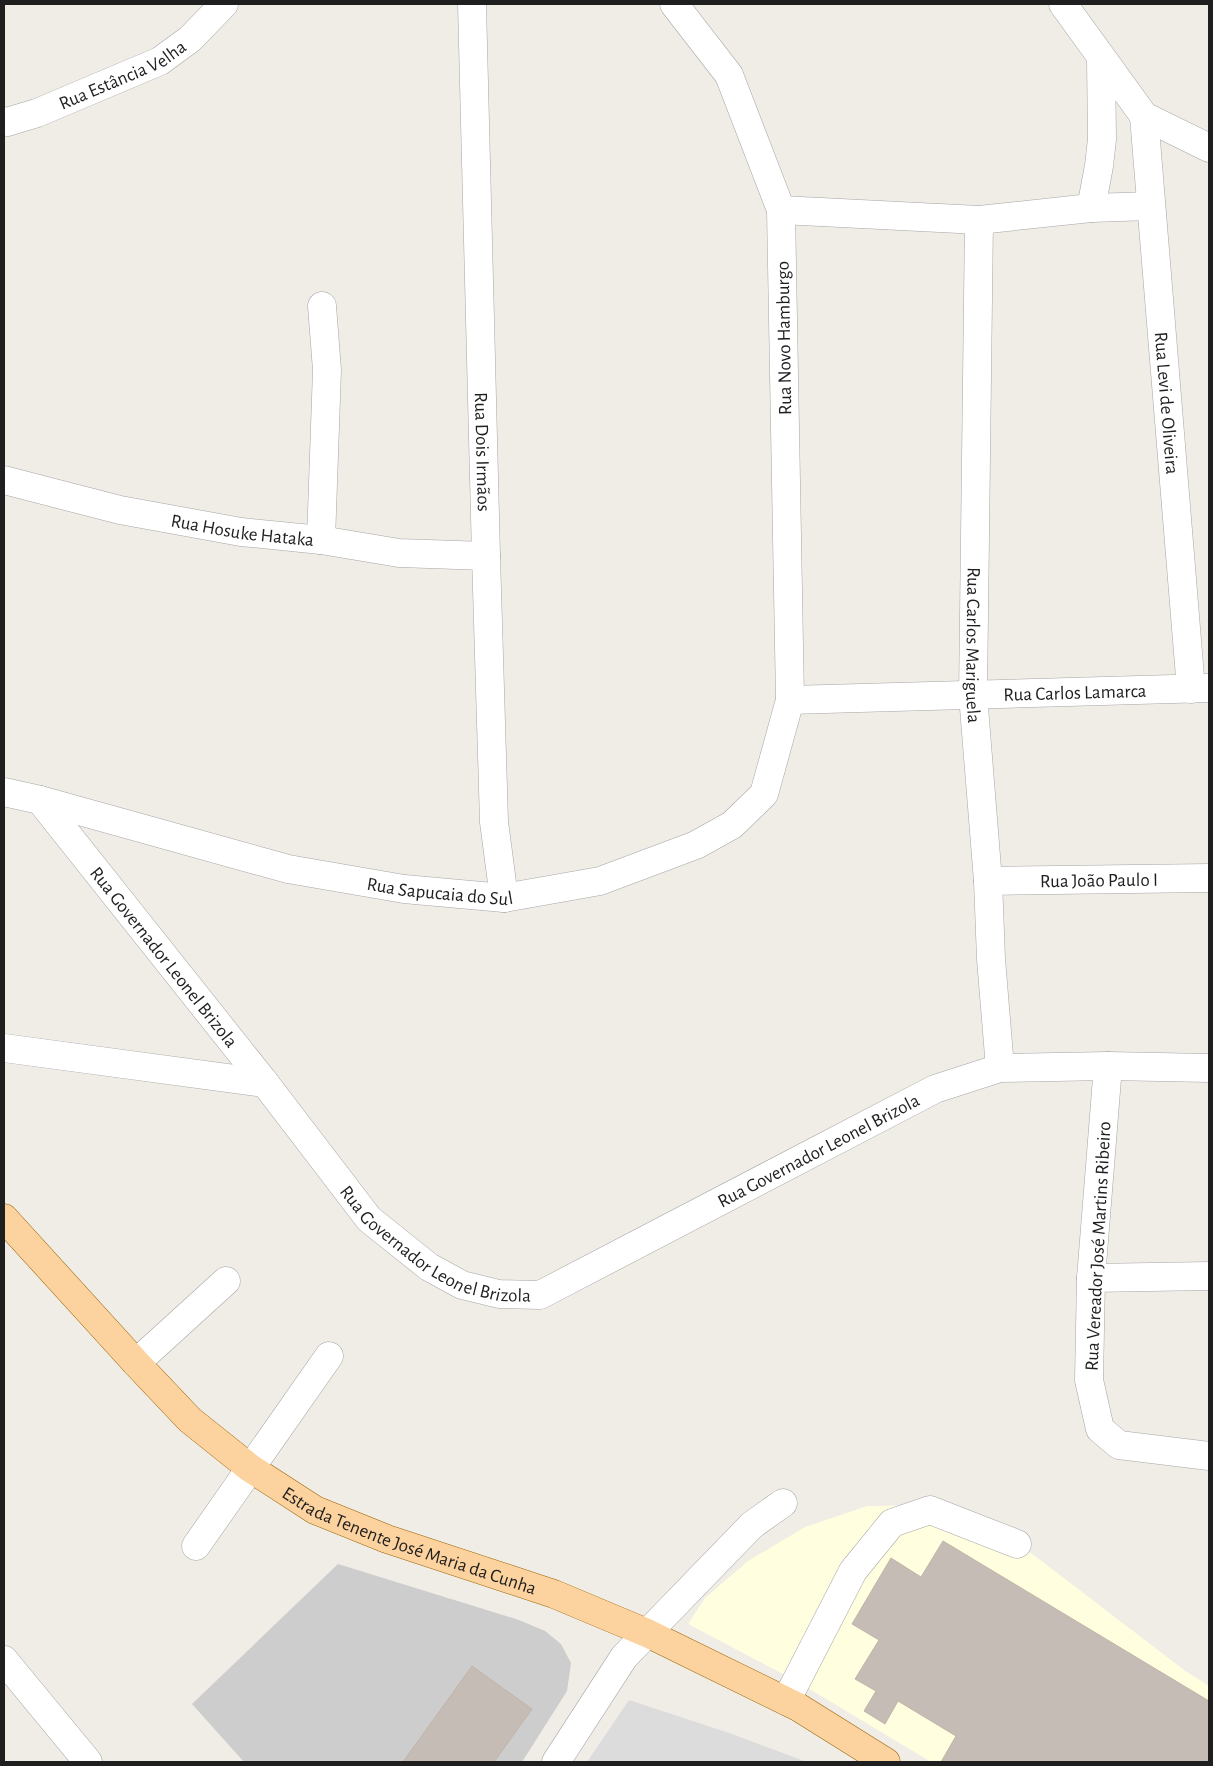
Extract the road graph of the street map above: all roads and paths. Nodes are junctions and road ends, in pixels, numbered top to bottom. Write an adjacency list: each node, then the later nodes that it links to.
1 (224, 4): 7 (street, Rua Estância Velha)
2 (472, 4): 16 (street, Rua Dois Irmãos)
3 (674, 4): 11 (street, Rua Novo Hamburgo)
4 (1063, 4): 5 (street)
5 (1101, 59): 6 (street); 10 (street)
6 (1144, 116): 8 (street); 9 (street, Rua Levi de Oliveira)
7 (5, 118)
8 (1209, 148)
9 (1151, 206): 10 (street); 17 (street, Rua Levi de Oliveira)
10 (1091, 208): 12 (street)
11 (781, 210): 12 (street); 19 (street, Rua Novo Hamburgo)
12 (979, 220): 18 (street, Rua Carlos Mariguela)
13 (322, 306): 15 (street)
14 (4, 480): 15 (street, Rua Hosuke Hataka)
15 (321, 540): 16 (street, Rua Hosuke Hataka)
16 (486, 556): 24 (street, Rua Dois Irmãos)
17 (1200, 688): 18 (street, Rua Carlos Lamarca)
18 (973, 695): 19 (street, Rua Carlos Lamarca); 23 (street, Rua Carlos Mariguela)
19 (790, 700): 24 (street, Rua Sapucaia do Sul)
20 (4, 792): 21 (street, Rua Sapucaia do Sul)
21 (40, 800): 24 (street, Rua Sapucaia do Sul); 29 (street, Rua Governador Leonel Brizola)
22 (1209, 878): 23 (street, Rua João Paulo I)
23 (988, 881): 27 (street, Rua Carlos Mariguela)
24 (504, 898)
25 (4, 1048): 29 (street)
26 (1108, 1066): 27 (street, Rua Governador Leonel Brizola); 28 (street, Rua Governador Leonel Brizola); 32 (street, Rua Vereador José Martins Ribeiro)
27 (1000, 1068): 29 (street, Rua Governador Leonel Brizola)
28 (1209, 1068)
29 (264, 1082)
30 (4, 1218): 35 (main road, Estrada Tenente José Maria da Cunha)
31 (1209, 1276): 32 (street)
32 (1091, 1278): 36 (street, Rua Vereador José Martins Ribeiro)
33 (226, 1281): 35 (street)
34 (328, 1356): 37 (street)
35 (136, 1363): 37 (main road, Estrada Tenente José Maria da Cunha)
36 (1209, 1456)
37 (250, 1468): 40 (street); 41 (main road, Estrada Tenente José Maria da Cunha)
38 (783, 1503): 41 (street)
39 (1017, 1544): 43 (street)
40 (196, 1546)
41 (647, 1633): 43 (main road, Estrada Tenente José Maria da Cunha); 45 (street)
42 (4, 1660): 44 (street)
43 (786, 1701): 46 (main road, Estrada Tenente José Maria da Cunha)
44 (88, 1762)
45 (556, 1762)
46 (886, 1762)

